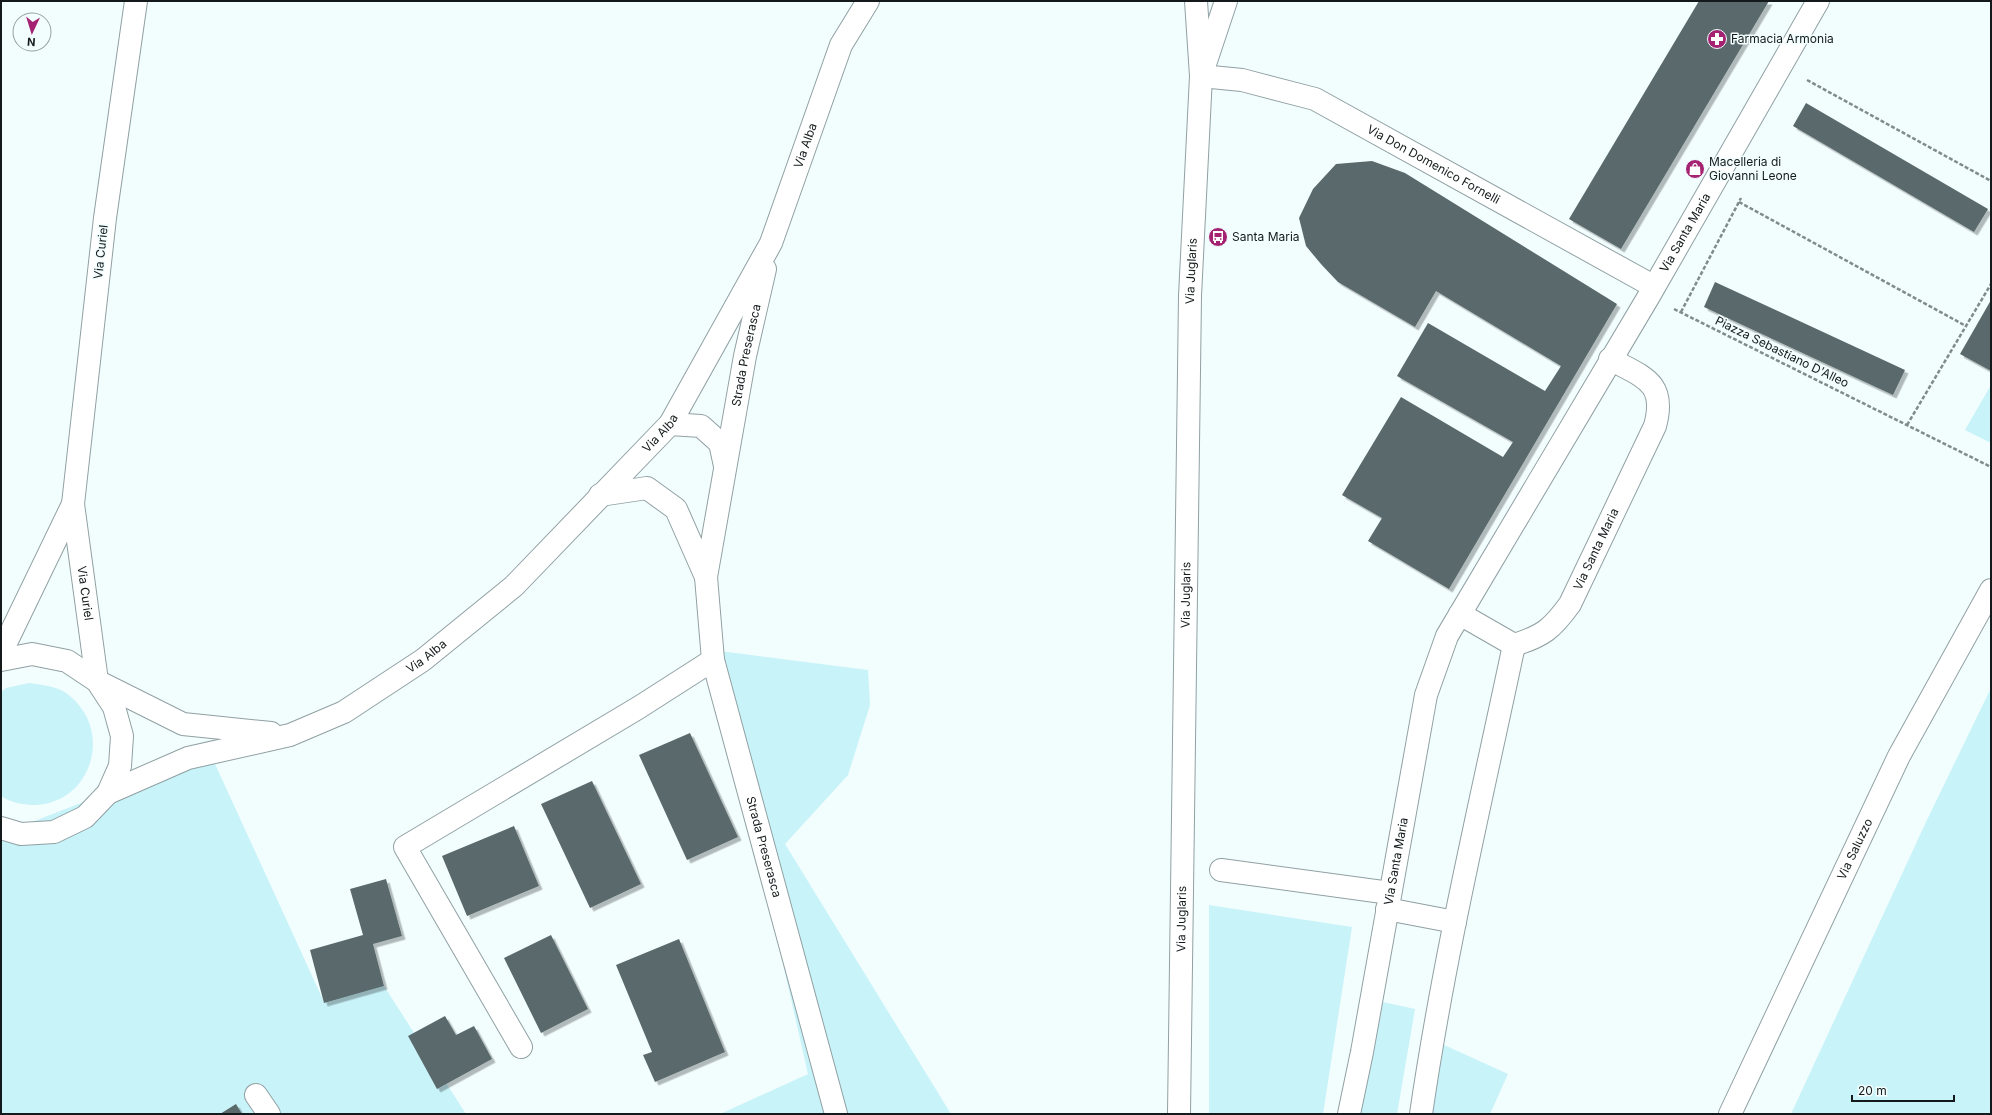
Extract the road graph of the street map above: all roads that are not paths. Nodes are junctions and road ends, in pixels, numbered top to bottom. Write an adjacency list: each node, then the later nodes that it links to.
1 (136, 1): 13 (street, Via Curiel)
2 (868, 1): 7 (street, Via Alba)
3 (1196, 1): 6 (street, Via Juglaris)
4 (1226, 1): 6 (street, Via Juglaris)
5 (1818, 1): 8 (street, Via Santa Maria)
6 (1201, 76): 8 (street, Via Don Domenico Fornelli); 32 (street, Via Juglaris)
7 (771, 243): 10 (street, Via Alba); 11 (street, Strada Preserasca)
8 (1651, 291): 9 (street, Via Santa Maria)
9 (1610, 359): 16 (street, Via Santa Maria); 17 (street, Via Santa Maria)
10 (670, 424): 11 (street, Strada Preserasca); 12 (street, Via Alba)
11 (725, 469): 14 (street, Strada Preserasca)
12 (600, 495): 14 (street, Strada Preserasca); 22 (street, Via Alba)
13 (73, 504): 18 (street, Via Curiel); 21 (street, Via Curiel)
14 (706, 577): 20 (street, Strada Preserasca)
15 (1991, 590): 35 (street, Via Saluzzo)
16 (1460, 614): 17 (street); 26 (street, Via Santa Maria)
17 (1514, 645): 27 (street)
18 (1, 653)
19 (1, 660): 21 (street, Via Alba)
20 (713, 660): 28 (street); 31 (street, Strada Preserasca)
21 (97, 681): 22 (street, Via Alba); 23 (street)
22 (290, 735): 23 (street, Via Alba)
23 (108, 793): 24 (street)
24 (8, 833)
25 (1221, 870): 26 (street)
26 (1389, 901): 27 (street); 33 (street, Via Santa Maria)
27 (1455, 922): 34 (street)
28 (521, 1047)
29 (256, 1095): 30 (street)
30 (269, 1114)
31 (836, 1114)
32 (1179, 1114)
33 (1349, 1114)
34 (1422, 1114)
35 (1730, 1114)

